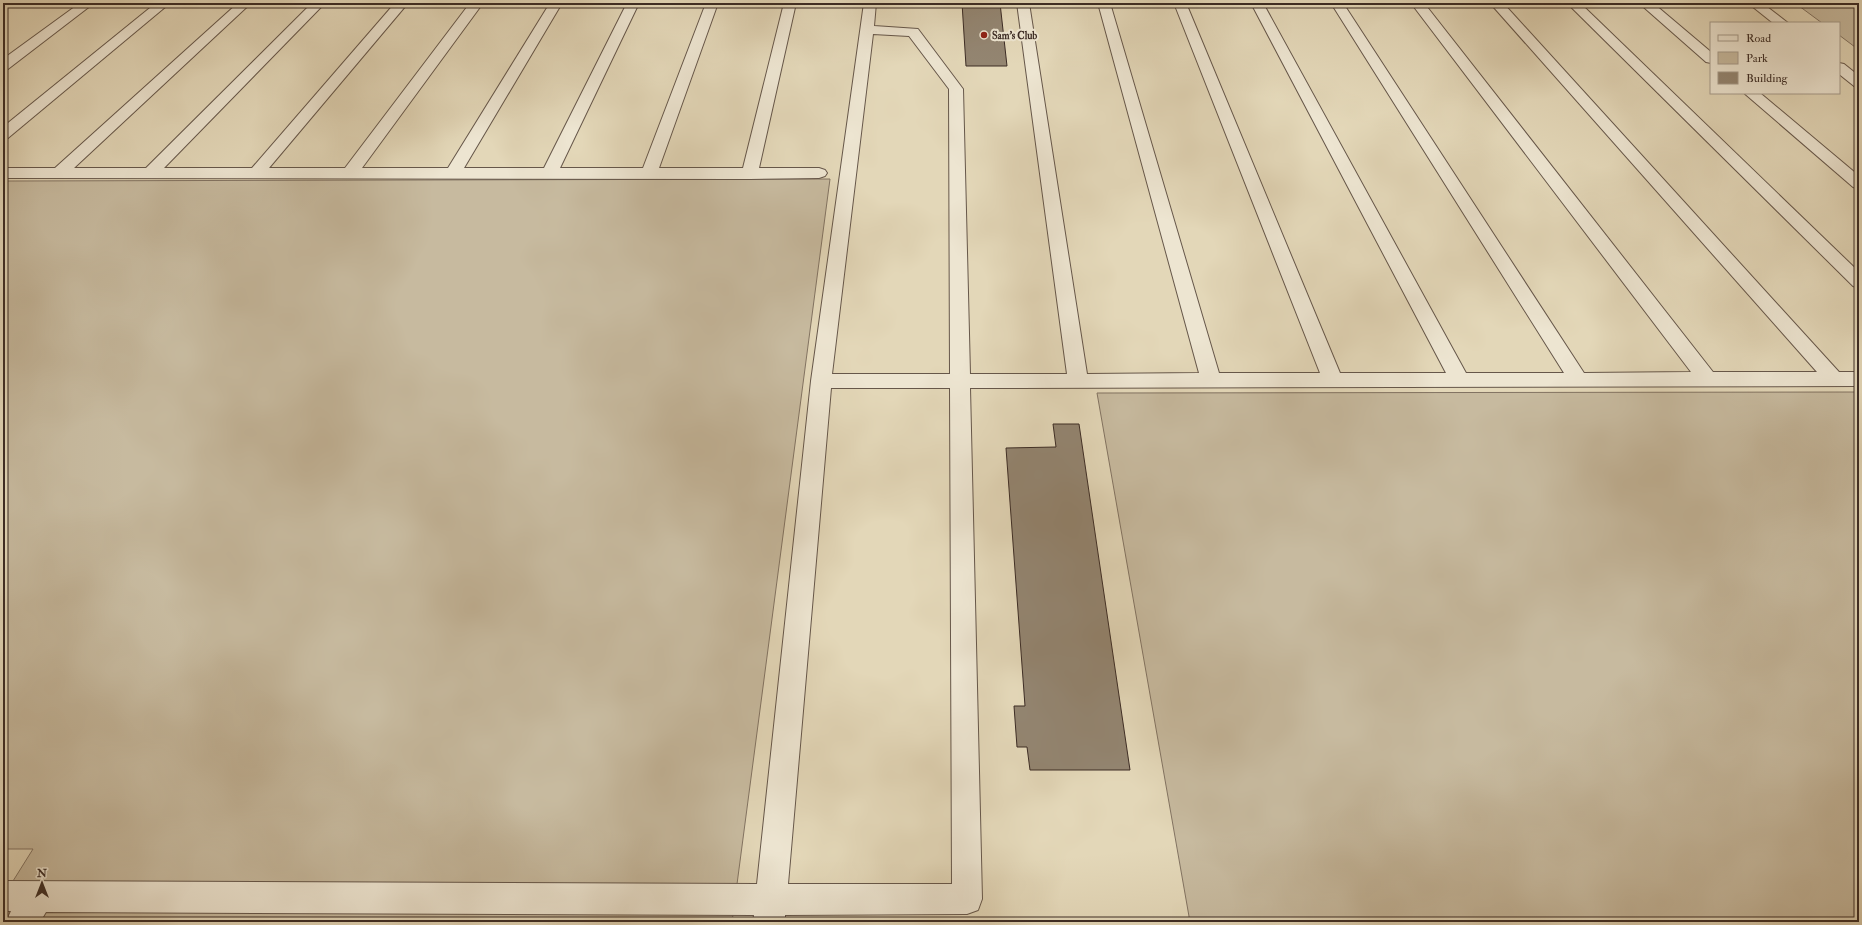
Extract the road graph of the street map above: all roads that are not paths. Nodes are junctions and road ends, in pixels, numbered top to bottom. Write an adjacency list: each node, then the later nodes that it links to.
1 (88, 3): 25 (street)
2 (164, 3): 29 (street)
3 (245, 3): 31 (street)
4 (319, 3): 32 (street)
5 (402, 3): 33 (street)
6 (477, 3): 34 (street)
7 (556, 3): 35 (street)
8 (633, 3): 37 (street)
9 (712, 3): 38 (street)
10 (790, 3): 39 (street)
11 (870, 3): 23 (street)
12 (1023, 3): 51 (street)
13 (1104, 3): 46 (street)
14 (1180, 3): 47 (street)
15 (1257, 3): 48 (street)
16 (1337, 3): 42 (street)
17 (1417, 3): 43 (street)
18 (1496, 3): 44 (street)
19 (1573, 3): 41 (street)
20 (1645, 3): 24 (street)
21 (1754, 3): 22 (street)
22 (1779, 22)
23 (868, 30): 49 (street); 50 (street)
24 (1710, 58)
25 (3, 66)
26 (1840, 68): 27 (street)
27 (1859, 83)
28 (1753, 94): 40 (street)
29 (3, 135)
30 (3, 173): 31 (street)
31 (59, 173): 32 (street)
32 (150, 173): 33 (street)
33 (256, 173): 34 (street)
34 (350, 173): 35 (street)
35 (453, 173): 37 (street)
36 (819, 173): 39 (street)
37 (549, 174): 38 (street)
38 (649, 174): 39 (street)
39 (750, 174)
40 (1859, 184)
41 (1859, 282)
42 (1578, 379): 43 (street); 48 (street)
43 (1707, 379): 44 (street)
44 (1834, 379): 45 (street)
45 (1859, 379)
46 (1211, 380): 47 (street); 51 (street)
47 (1333, 380): 48 (street)
48 (1460, 380)
49 (821, 381): 50 (street); 54 (street)
50 (961, 381): 51 (street); 54 (street)
51 (1078, 381)
52 (3, 896): 53 (street)
53 (38, 896): 54 (street); 55 (street)
54 (770, 911)
55 (22, 922)

